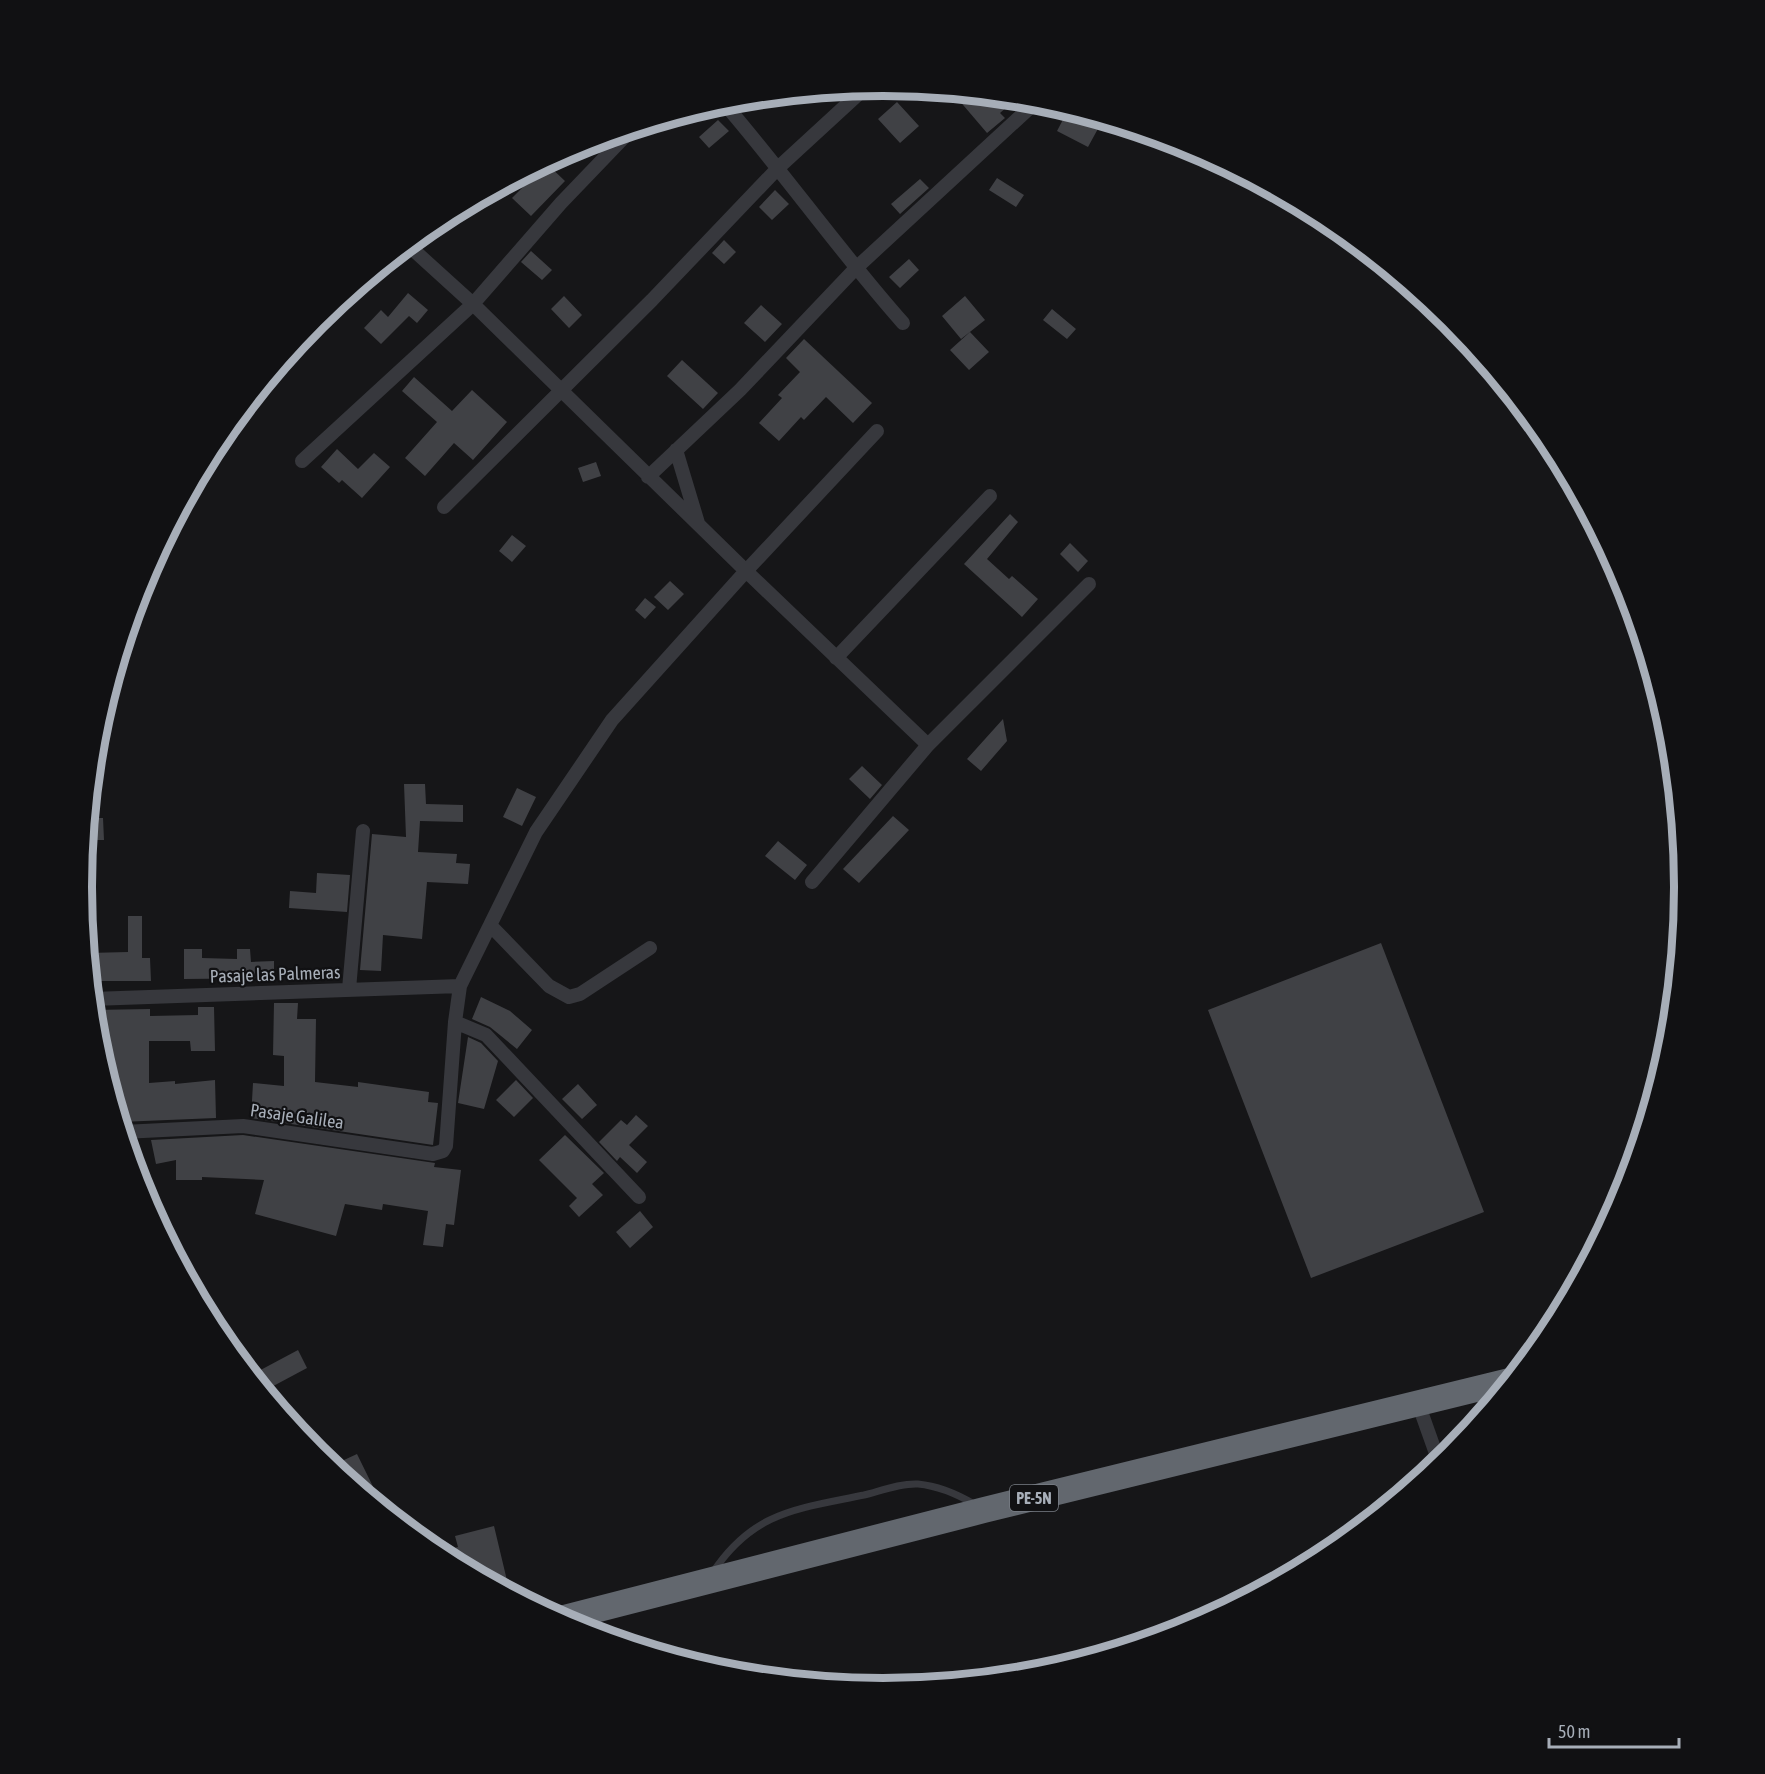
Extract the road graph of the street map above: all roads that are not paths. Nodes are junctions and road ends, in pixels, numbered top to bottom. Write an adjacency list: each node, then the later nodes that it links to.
1 (855, 97): 5 (street)
2 (1028, 110): 7 (street)
3 (730, 111): 5 (street)
4 (621, 141): 8 (street)
5 (779, 167): 7 (street); 10 (street)
6 (414, 250): 8 (street)
7 (855, 269): 9 (street); 12 (street)
8 (473, 304): 10 (street); 13 (street)
9 (903, 323)
10 (561, 391): 14 (street); 16 (street)
11 (877, 431): 18 (street)
12 (676, 450): 14 (street); 17 (street)
13 (302, 461)
14 (648, 477): 17 (street)
15 (990, 496): 20 (street)
16 (444, 507)
17 (698, 525): 18 (street)
18 (746, 571): 20 (street); 24 (street)
19 (1089, 584): 21 (street)
20 (836, 658): 21 (street)
21 (928, 745): 23 (street)
22 (363, 831): 27 (street)
23 (812, 882)
24 (490, 926): 25 (street); 26 (street)
25 (650, 948)
26 (460, 986): 27 (street, Pasaje las Palmeras); 29 (street)
27 (349, 989): 28 (street, Pasaje las Palmeras)
28 (100, 999)
29 (454, 1022): 30 (street, Pasaje Galilea); 31 (street)
30 (130, 1132)
31 (639, 1197)
32 (1497, 1385): 33 (highway, PE-5N)
33 (1419, 1404): 34 (street); 35 (highway, PE-5N)
34 (1436, 1452)
35 (984, 1510): 36 (highway, PE-5N); 36 (lane)
36 (706, 1581): 37 (highway, PE-5N)
37 (574, 1615)

